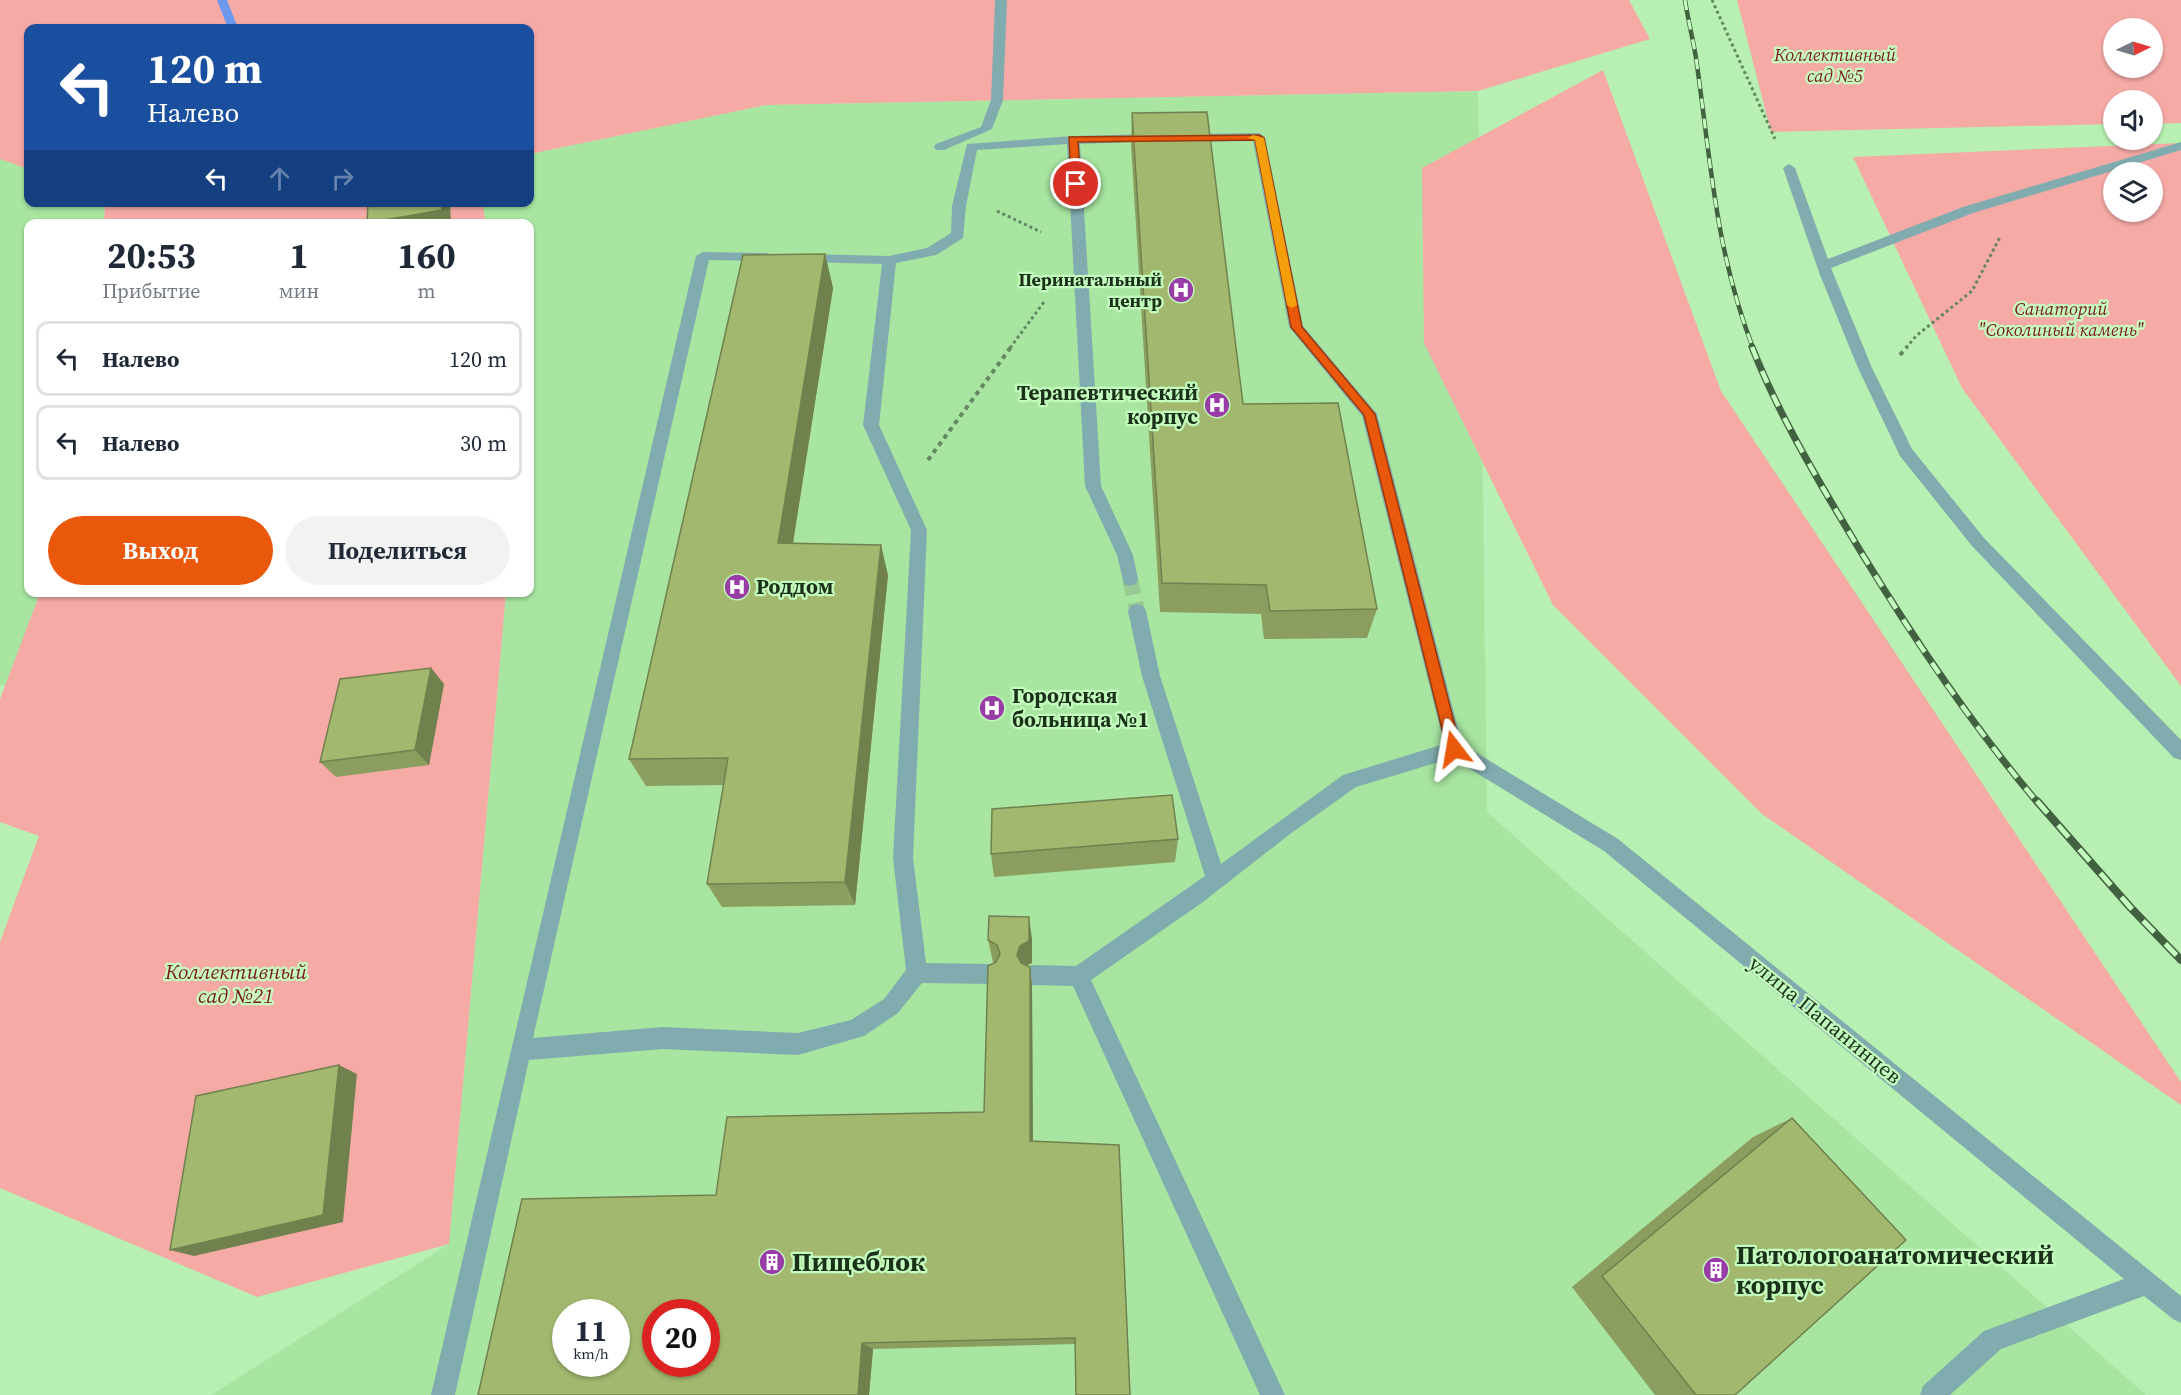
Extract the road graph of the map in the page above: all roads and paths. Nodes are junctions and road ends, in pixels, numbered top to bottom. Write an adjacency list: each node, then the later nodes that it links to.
1 (1001, 0): 5 (street)
2 (1712, 0): 6 (path)
3 (1073, 140): 7 (street); 9 (street); 16 (street)
4 (2181, 146): 11 (street)
5 (940, 147)
6 (1789, 168): 11 (street)
7 (962, 194): 9 (path); 10 (street)
8 (2007, 231): 12 (path)
9 (1081, 252): 13 (path); 14 (street)
10 (889, 260): 13 (street); 23 (street)
11 (1824, 266): 12 (street)
12 (1874, 386): 17 (street)
13 (902, 495): 19 (street)
14 (1130, 579)
15 (1137, 611): 18 (street)
16 (1454, 749): 18 (street); 24 (street, улица Папанинцев)
17 (2181, 752)
18 (1216, 880): 22 (street)
19 (917, 973): 20 (street); 23 (street)
20 (992, 974)
21 (1032, 975): 22 (street)
22 (1079, 976): 27 (street)
23 (520, 1050): 26 (street)
24 (2146, 1283): 25 (street, улица Папанинцев); 28 (street)
25 (2181, 1311)
26 (443, 1395)
27 (1273, 1395)
28 (1932, 1395)

